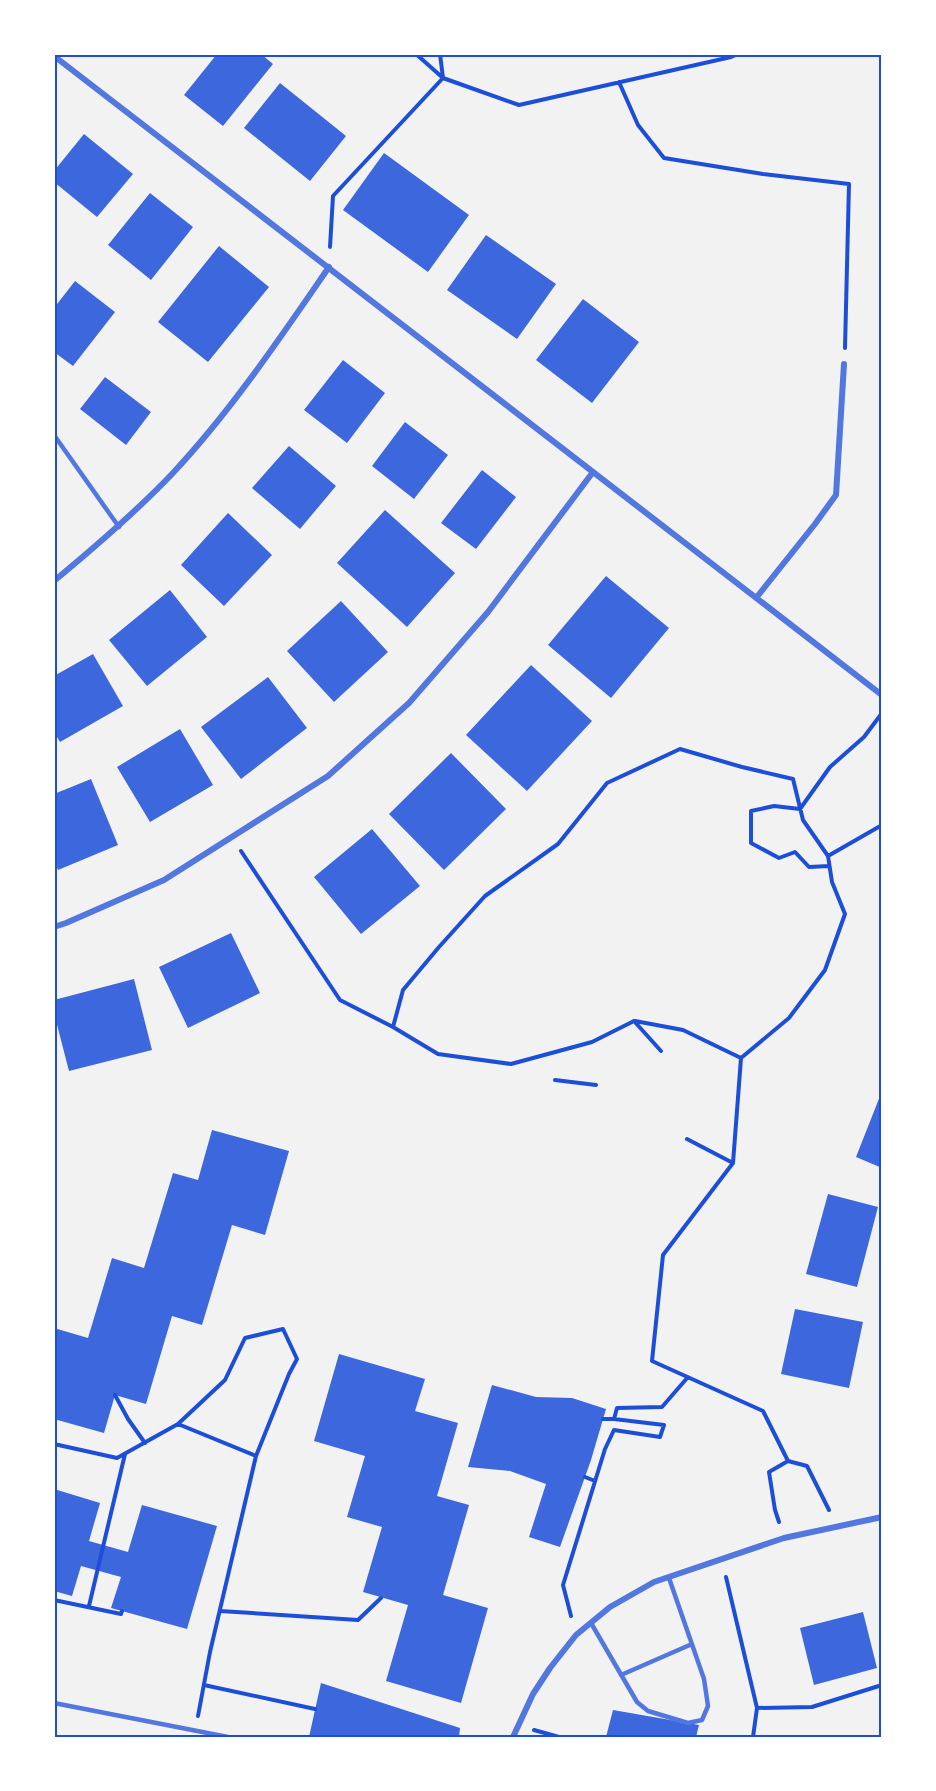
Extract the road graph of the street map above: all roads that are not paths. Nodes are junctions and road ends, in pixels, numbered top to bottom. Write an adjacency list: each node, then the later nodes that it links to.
1 (54, 56): 2 (street)
2 (329, 267): 5 (street); 6 (street)
3 (844, 364): 8 (street)
4 (54, 435): 6 (lane)
5 (593, 472): 8 (street); 10 (street)
6 (119, 527): 7 (street)
7 (54, 581)
8 (756, 598): 9 (street)
9 (882, 695)
10 (54, 927)
11 (882, 1517): 12 (street)
12 (669, 1578): 13 (street); 14 (lane)
13 (591, 1623): 15 (lane); 18 (street)
14 (692, 1644): 15 (lane); 15 (lane)
15 (621, 1675)
16 (54, 1702): 17 (lane)
17 (228, 1737)
18 (515, 1737)

